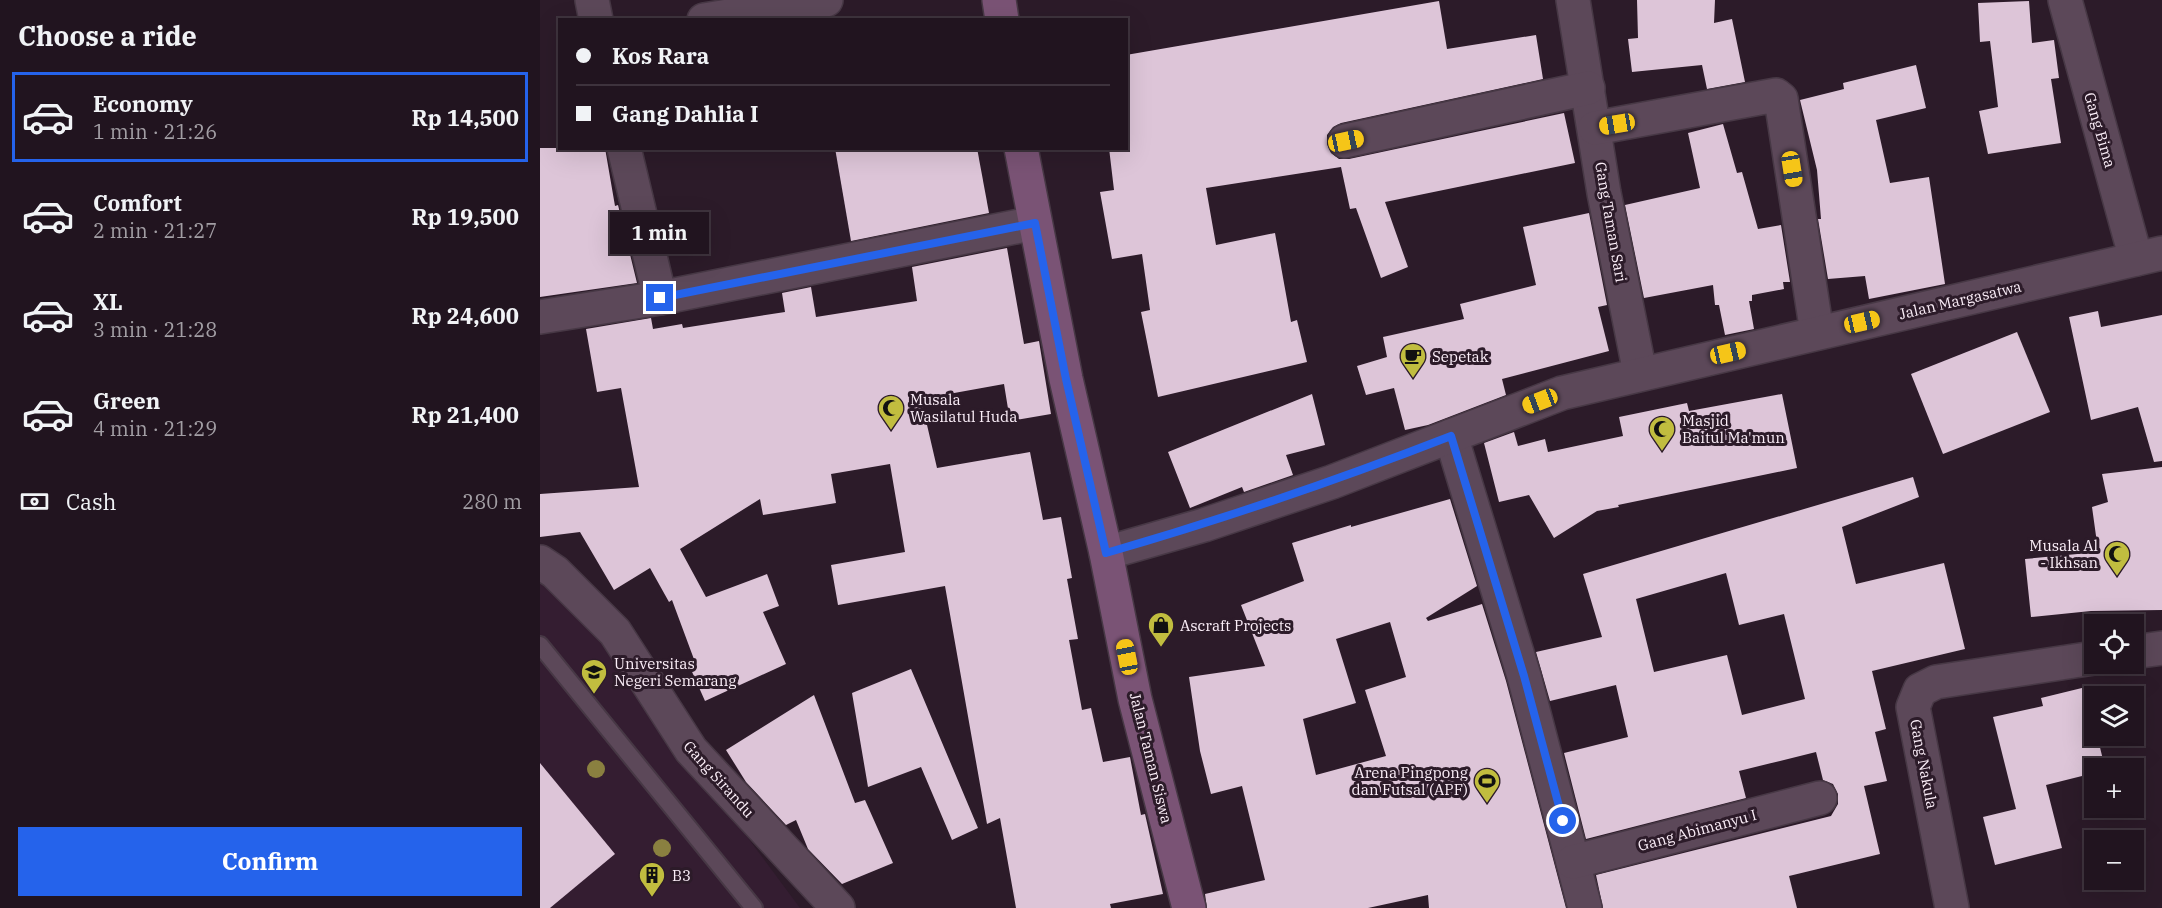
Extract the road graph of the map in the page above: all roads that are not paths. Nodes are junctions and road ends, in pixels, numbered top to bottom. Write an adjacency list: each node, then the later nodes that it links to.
1 (592, 0): 6 (street)
2 (826, 0): 7 (street)
3 (999, 0): 8 (main road)
4 (1573, 0): 9 (street, Gang Taman Sari)
5 (2065, 0): 15 (street, Gang Bima)
6 (596, 18)
7 (716, 18)
8 (1002, 18)
9 (1588, 88): 10 (street, Gang Taman Sari); 11 (street)
10 (1595, 128): 18 (street); 19 (street, Gang Taman Sari)
11 (1346, 141)
12 (624, 150): 16 (street)
13 (1021, 150): 14 (main road, Jalan Taman Siswa)
14 (1035, 223): 16 (street); 21 (main road, Jalan Taman Siswa)
15 (2149, 256): 18 (street, Jalan Margasatwa)
16 (660, 298): 17 (street)
17 (540, 317)
18 (1816, 333): 19 (street, Jalan Margasatwa)
19 (1640, 373): 20 (street, Jalan Margasatwa)
20 (1451, 436): 21 (street, Jalan Margasatwa); 28 (street)
21 (1106, 553): 31 (main road, Jalan Taman Siswa)
22 (540, 562): 30 (street, Gang Sirandu)
23 (540, 645): 29 (lane)
24 (2162, 648): 25 (street)
25 (2144, 650)
26 (2084, 660): 33 (street, Gang Nakula)
27 (1820, 798): 28 (street, Gang Abimanyu I)
28 (1573, 862): 32 (street)
29 (754, 908)
30 (838, 908)
31 (1189, 908)
32 (1585, 908)
33 (1952, 908)

